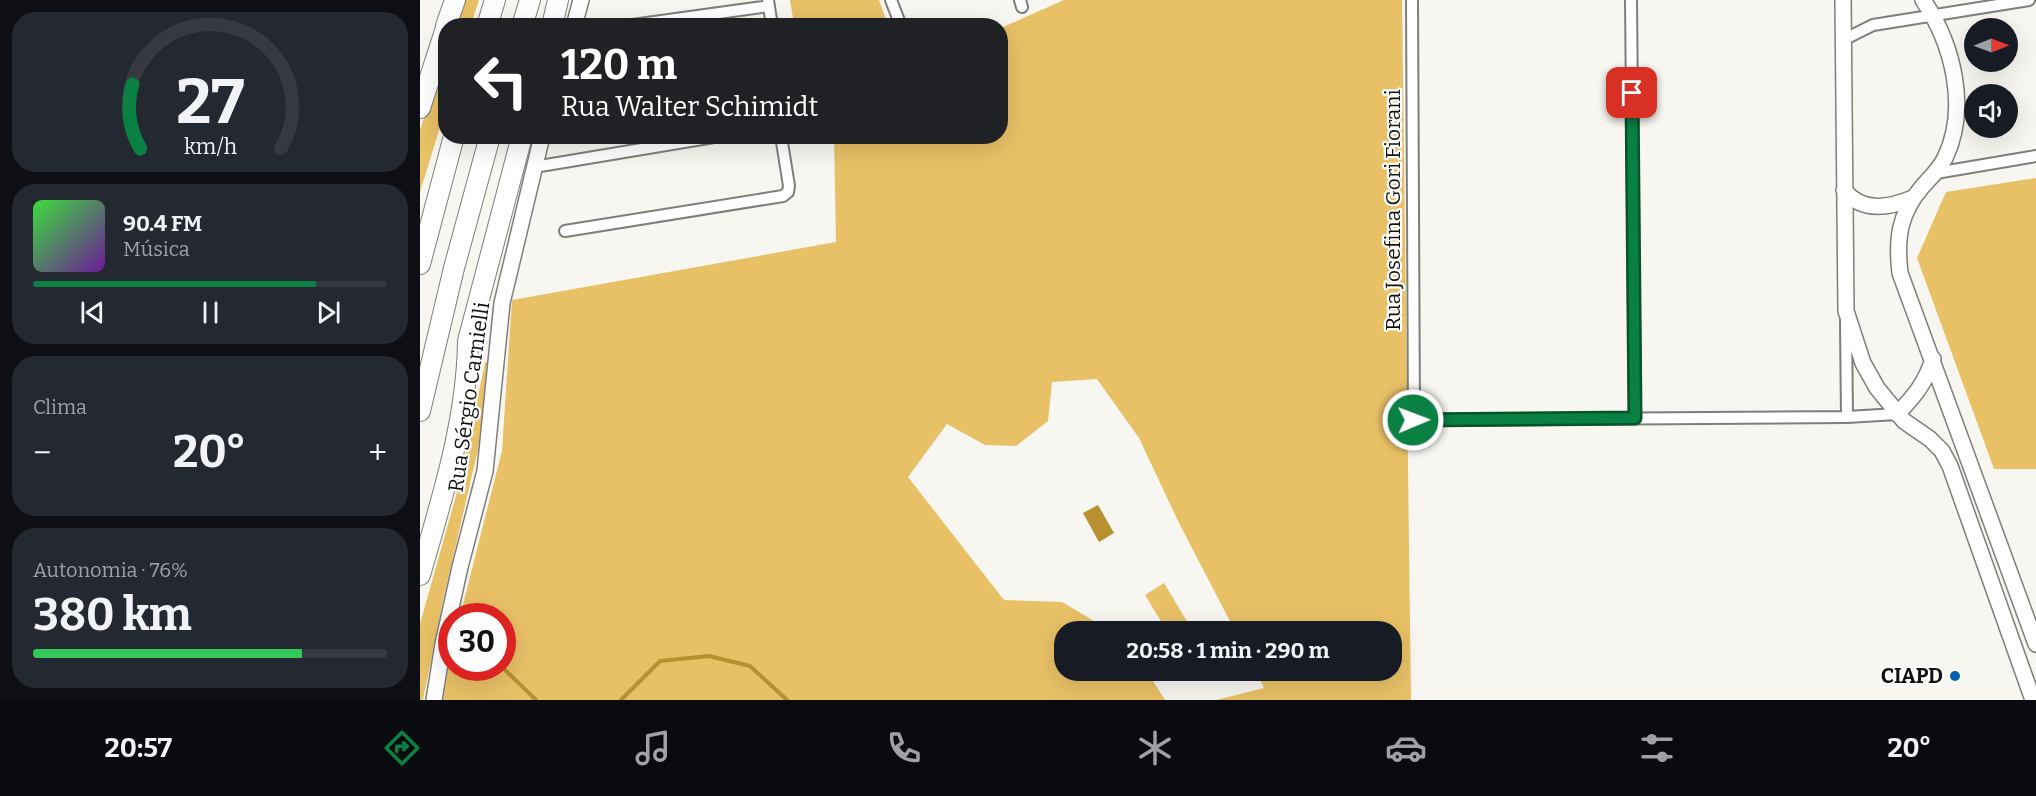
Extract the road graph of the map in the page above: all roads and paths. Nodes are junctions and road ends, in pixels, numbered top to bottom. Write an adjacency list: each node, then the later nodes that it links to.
1 (455, 0): 14 (highway)
2 (495, 0): 15 (highway)
3 (530, 0): 16 (highway)
4 (558, 0): 17 (highway)
5 (581, 0): 18 (street)
6 (891, 0): 21 (street)
7 (1412, 0): 46 (street, Rua Josefina Gori Fiorani)
8 (1631, 0): 46 (street)
9 (1843, 0): 22 (street)
10 (1923, 0): 13 (street)
11 (2029, 0): 13 (street)
12 (768, 3): 19 (street); 20 (street)
13 (1934, 16): 22 (street); 34 (street)
14 (449, 18)
15 (490, 18)
16 (524, 18)
17 (554, 18)
18 (576, 18)
19 (675, 18)
20 (771, 18)
21 (898, 18)
22 (1843, 40): 35 (street)
23 (438, 52): 24 (highway)
24 (420, 108)
25 (451, 144): 37 (highway)
26 (452, 144): 39 (highway)
27 (488, 144): 43 (highway)
28 (520, 144): 41 (highway)
29 (540, 144): 33 (street, Rua Sérgio Carnielli)
30 (672, 144): 33 (street)
31 (782, 144): 38 (street)
32 (2036, 156): 34 (street)
33 (534, 167): 50 (street, Rua Sérgio Carnielli)
34 (1936, 173): 36 (street)
35 (1844, 190): 36 (street); 40 (street)
36 (1913, 198): 42 (street)
37 (420, 224)
38 (565, 231)
39 (420, 264)
40 (1846, 311): 44 (street); 45 (street)
41 (468, 341): 47 (highway); 48 (highway)
42 (1933, 359): 44 (street); 49 (street)
43 (420, 411)
44 (1897, 414): 45 (street); 51 (street)
45 (1847, 417): 46 (street)
46 (1635, 418)
47 (420, 525)
48 (420, 574)
49 (2036, 644)
50 (434, 700)
51 (2033, 700)

